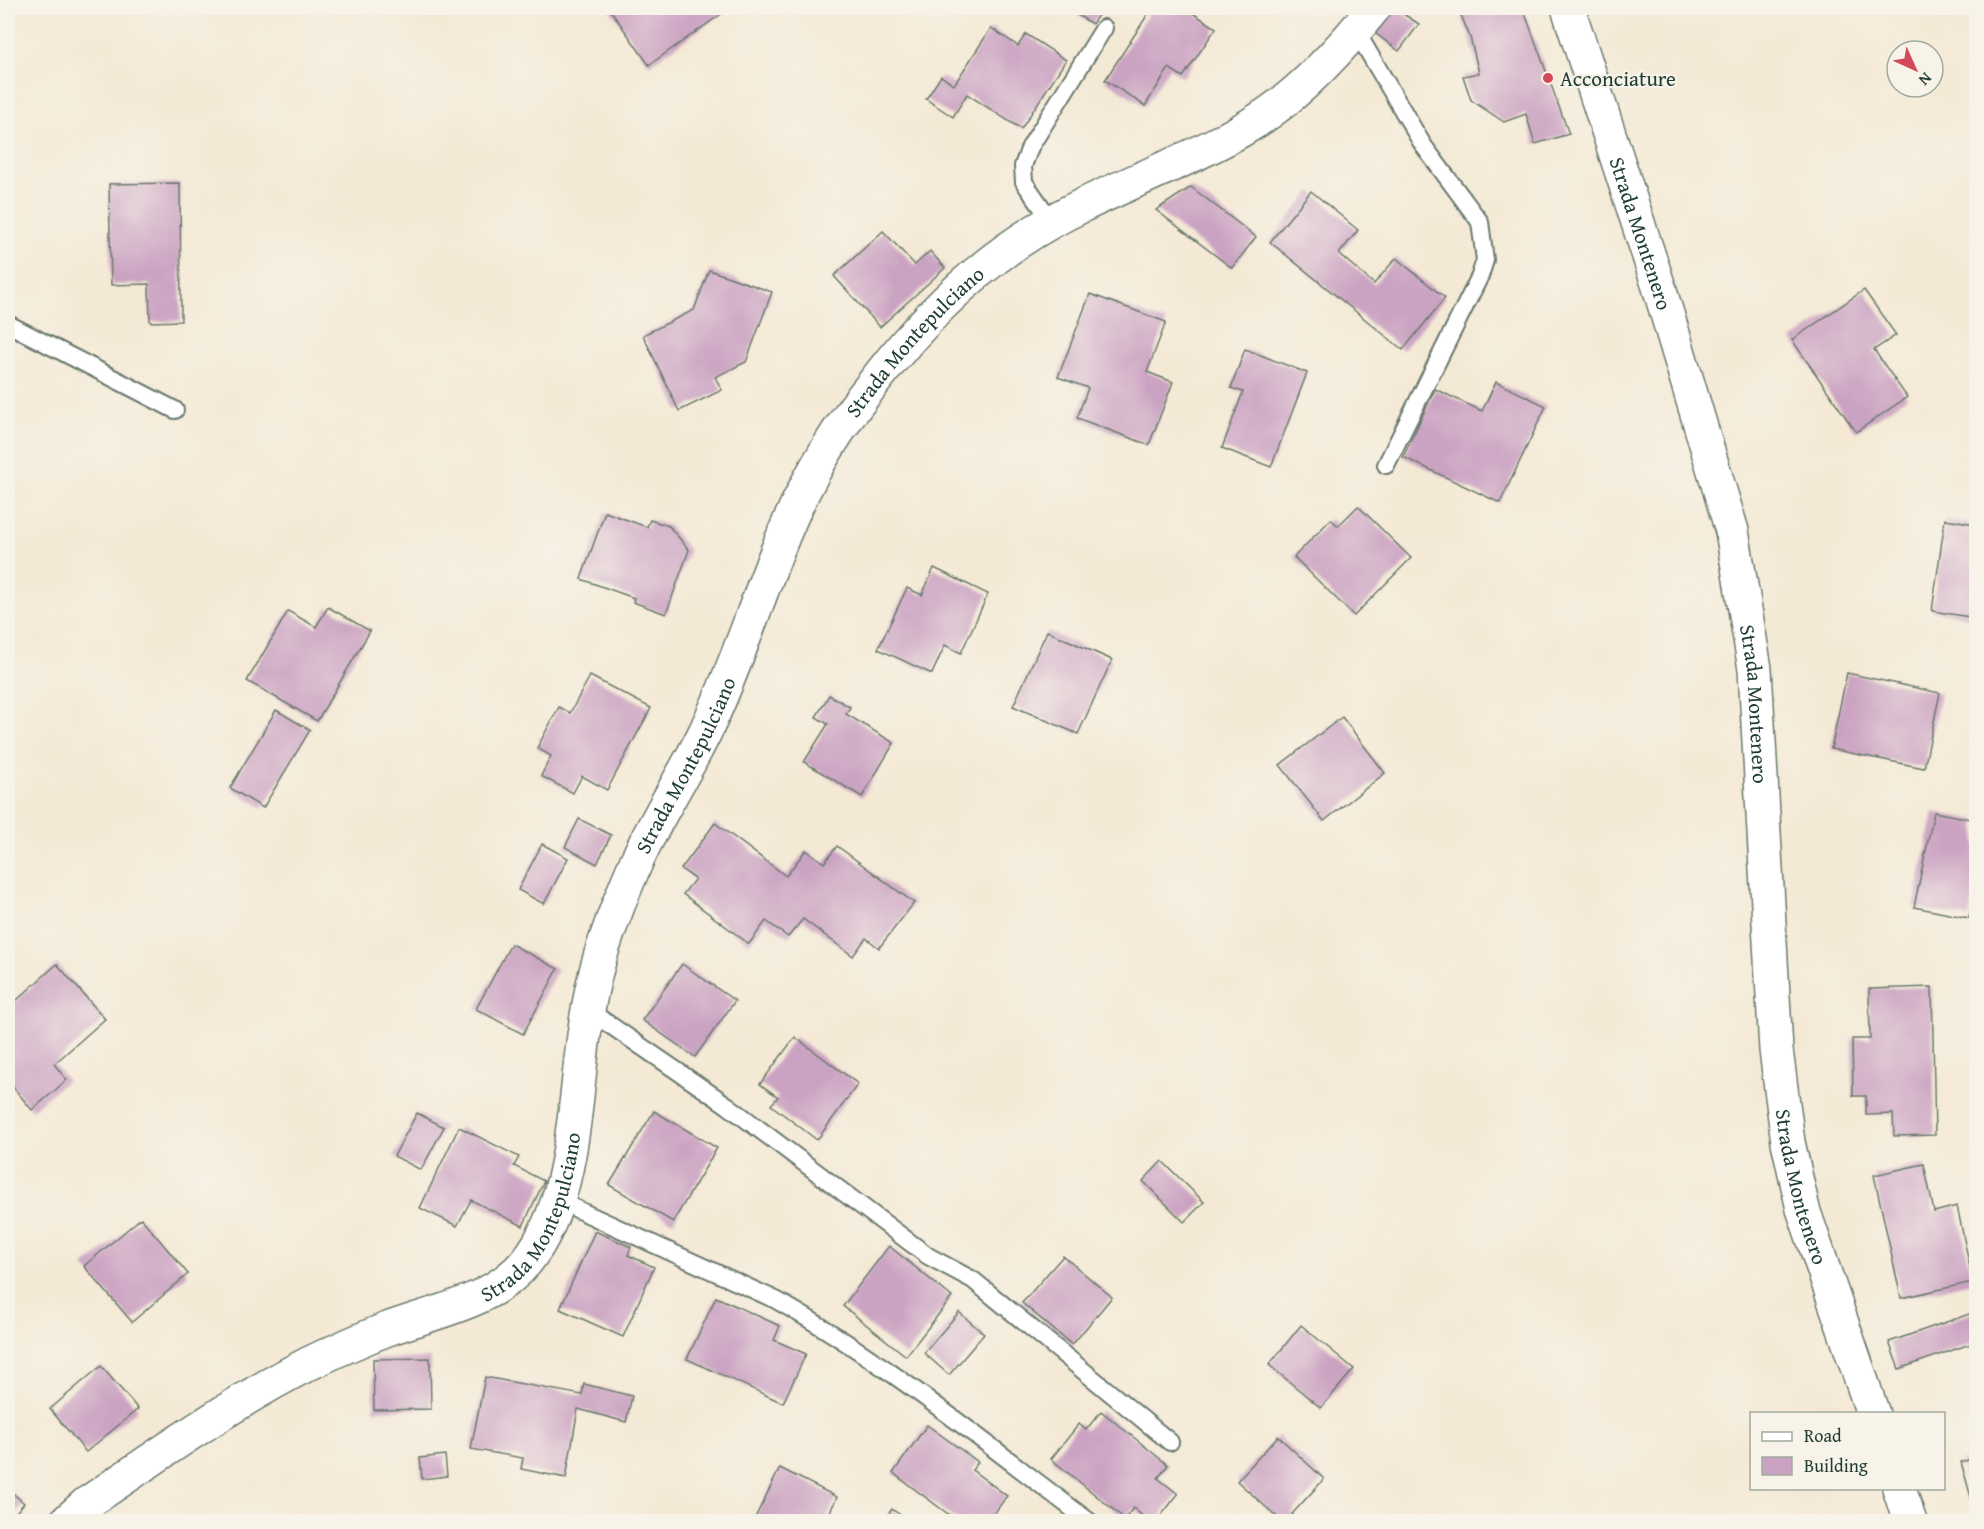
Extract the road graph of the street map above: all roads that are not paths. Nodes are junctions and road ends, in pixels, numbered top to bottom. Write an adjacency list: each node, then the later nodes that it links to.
1 (1568, 8): 10 (street, Strada Montenero)
2 (1365, 19): 4 (street, Strada Montepulciano); 7 (lane)
3 (1104, 28): 4 (lane)
4 (1052, 222): 8 (street, Strada Montepulciano)
5 (8, 324): 6 (lane)
6 (175, 410)
7 (1386, 465)
8 (588, 1010): 9 (street, Strada Montepulciano); 11 (lane)
9 (558, 1201): 13 (street, Strada Montepulciano); 14 (lane)
10 (1873, 1412)
11 (1170, 1442)
12 (1900, 1490): 15 (street)
13 (66, 1521)
14 (1090, 1521)
15 (1910, 1521)

